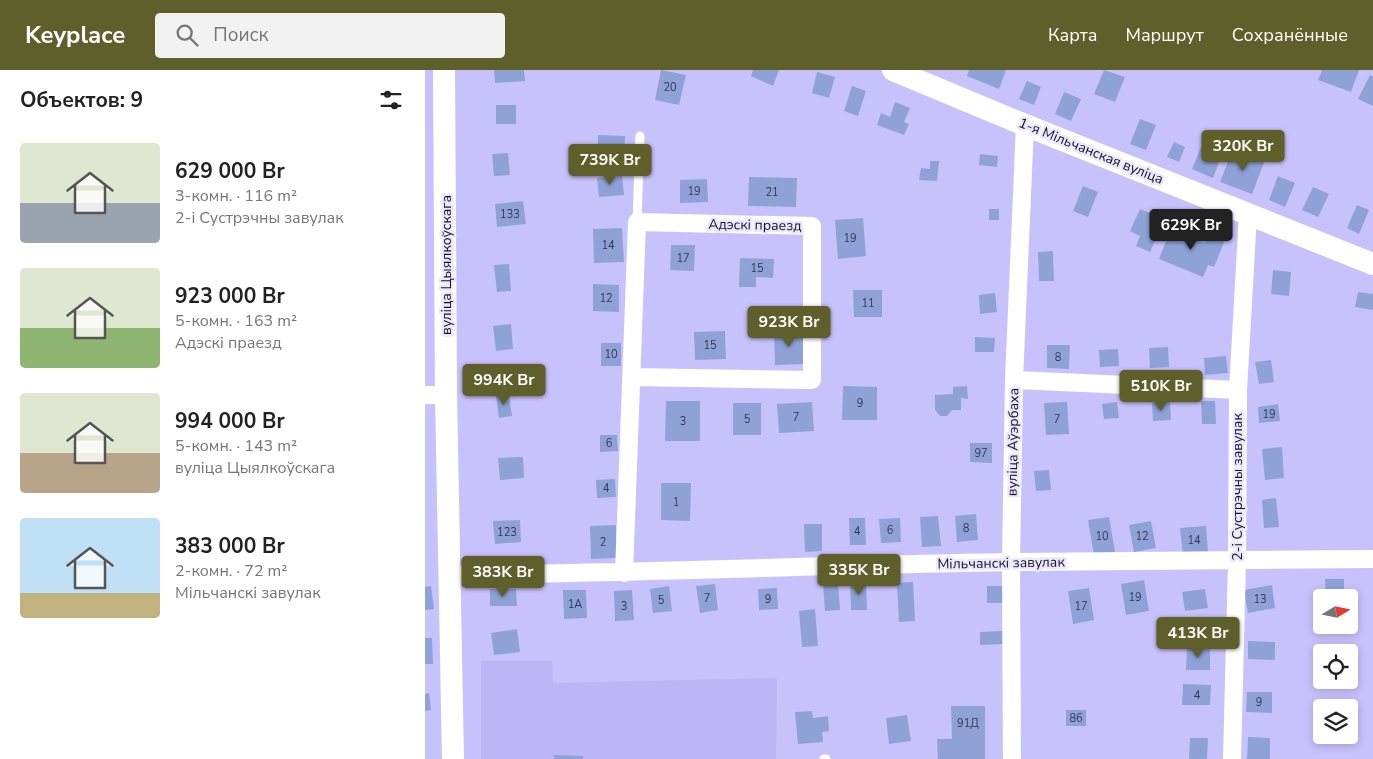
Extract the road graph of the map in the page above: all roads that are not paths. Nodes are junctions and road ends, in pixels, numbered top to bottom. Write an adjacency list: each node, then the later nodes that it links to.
1 (444, 70): 11 (street, вуліца Цыялкоўскага)
2 (893, 70): 3 (street, 1-я Мільчанская вуліца)
3 (1025, 125): 5 (street, 1-я Мільчанская вуліца); 9 (street, вуліца Аўэрбаха)
4 (640, 136): 6 (lane)
5 (1247, 214): 7 (street, 1-я Мільчанская вуліца); 10 (street, 2-і Сустрэчны завулак)
6 (637, 222): 8 (street); 8 (street, Адэскі праезд)
7 (1373, 264)
8 (632, 377): 15 (street)
9 (1014, 380): 10 (street); 13 (street, вуліца Аўэрбаха)
10 (1238, 390): 14 (street, 2-і Сустрэчны завулак)
11 (436, 395): 16 (street, вуліца Цыялкоўскага)
12 (1373, 559): 14 (street, Мільчанскі завулак)
13 (1011, 562): 14 (street, Мільчанскі завулак); 15 (street, Мільчанскі завулак); 18 (street, вуліца Аўэрбаха)
14 (1237, 562): 19 (street, 2-і Сустрэчны завулак)
15 (624, 573): 16 (street, Мільчанскі завулак)
16 (449, 575): 17 (street, вуліца Цыялкоўскага)
17 (453, 759)
18 (1012, 759)
19 (1232, 759)

